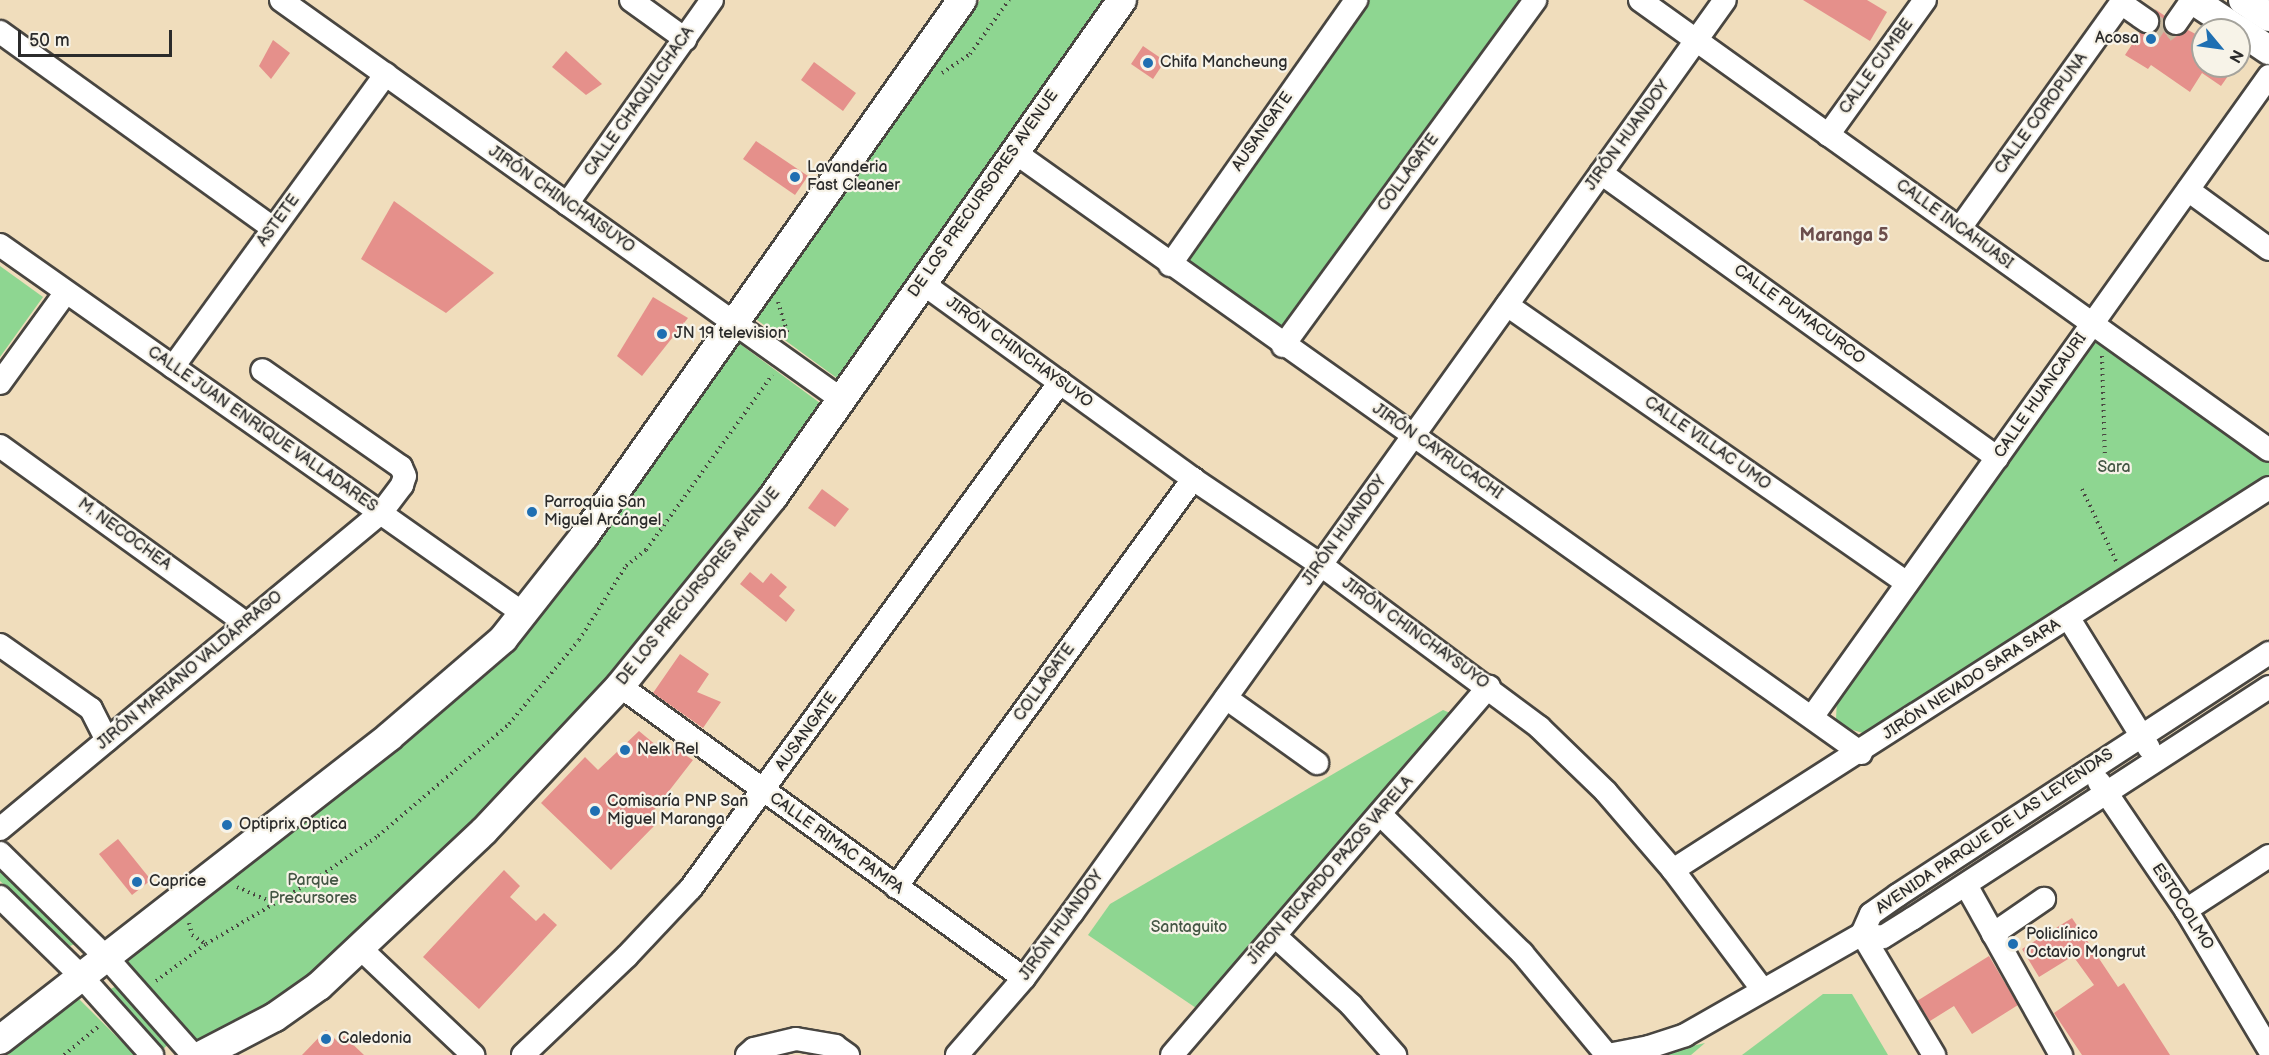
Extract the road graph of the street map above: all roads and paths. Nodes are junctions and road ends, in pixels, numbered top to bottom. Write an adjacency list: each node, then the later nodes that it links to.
1 (281, 0): 23 (street, JIRÓN CHINCHAISUYO)
2 (631, 0): 20 (street)
3 (712, 0): 20 (street, CALLE CHAQUILCHACA)
4 (962, 0): 38 (main road)
5 (1122, 0): 26 (main road, DE LOS PRECURSORES AVENUE)
6 (1356, 0): 34 (street, AUSANGATE)
7 (1534, 0): 40 (street, COLLAGATE)
8 (1640, 0): 21 (street, CALLE INCAHUASI)
9 (1725, 0): 21 (street, JIRÓN HUANDOY)
10 (1925, 0): 25 (street, CALLE CUMBE)
11 (2193, 0): 15 (main road); 17 (street)
12 (2243, 0): 14 (main road)
13 (2122, 2): 16 (street); 31 (street, CALLE COROPUNA)
14 (2269, 17)
15 (2221, 18)
16 (2147, 21)
17 (2176, 23)
18 (0, 32): 30 (street)
19 (2251, 38): 22 (main road)
20 (684, 39): 29 (street, CALLE CHAQUILCHACA)
21 (1696, 40): 25 (street, CALLE INCAHUASI); 27 (street, JIRÓN HUANDOY)
22 (2269, 50)
23 (386, 74): 29 (street, JIRÓN CHINCHAISUYO); 30 (street, ASTETE)
24 (2269, 76): 28 (street, CALLE HUANCAURI)
25 (1828, 135): 31 (street, CALLE INCAHUASI)
26 (1013, 152): 34 (street, JIRÓN CAYRUCACHI); 35 (main road, DE LOS PRECURSORES AVENUE)
27 (1601, 173): 37 (street, JIRÓN HUANDOY); 51 (street, CALLE PUMACURCO)
28 (2188, 190): 33 (street); 39 (street, CALLE HUANCAURI)
29 (567, 204): 38 (street, JIRÓN CHINCHAISUYO)
30 (273, 228): 42 (street, ASTETE)
31 (1960, 228): 39 (street, CALLE INCAHUASI)
32 (0, 245): 36 (street, CALLE JUAN ENRIQUE VALLADARES)
33 (2269, 249)
34 (1170, 265): 40 (street, JIRÓN CAYRUCACHI)
35 (921, 282): 44 (street, JIRÓN CHINCHAYSUYO); 46 (main road, DE LOS PRECURSORES AVENUE)
36 (66, 291): 42 (street, CALLE JUAN ENRIQUE VALLADARES); 45 (street)
37 (1507, 305): 47 (street, JIRÓN HUANDOY); 58 (street, CALLE VILLAC UMO)
38 (733, 322): 46 (street, JIRÓN CHINCHAISUYO); 59 (main road)
39 (2092, 324): 49 (street, CALLE INCAHUASI); 51 (street, CALLE HUANCAURI)
40 (1283, 346): 47 (street, JIRÓN CAYRUCACHI)
41 (2108, 356): 50 (path)
42 (173, 367): 55 (street, CALLE JUAN ENRIQUE VALLADARES)
43 (262, 370): 55 (street, JIRÓN MARIANO VALDÁRRAGO)
44 (1060, 382): 52 (street, JIRÓN CHINCHAYSUYO); 75 (street, AUSANGATE)
45 (0, 384)
46 (841, 399): 64 (main road, DE LOS PRECURSORES AVENUE)
47 (1414, 435): 56 (street, JIRÓN HUANDOY); 68 (street, JIRÓN CAYRUCACHI)
48 (0, 446): 61 (street, M. NECOCHEA)
49 (2269, 450)
50 (2105, 456)
51 (1997, 458): 58 (street, CALLE HUANCAURI)
52 (1193, 479): 56 (street, JIRÓN CHINCHAYSUYO); 83 (street, COLLAGATE)
53 (2269, 488): 60 (street, JIRÓN NEVADO SARA SARA)
54 (2082, 489): 57 (path)
55 (381, 513): 59 (street, CALLE JUAN ENRIQUE VALLADARES); 61 (street, JIRÓN MARIANO VALDÁRRAGO)
56 (1320, 565): 65 (street, JIRÓN CHINCHAYSUYO); 67 (street, JIRÓN HUANDOY)
57 (2119, 567)
58 (1907, 583): 68 (street, CALLE HUANCAURI)
59 (524, 614): 95 (main road)
60 (2068, 617): 69 (street); 71 (street, JIRÓN NEVADO SARA SARA)
61 (247, 624): 70 (street, JIRÓN MARIANO VALDÁRRAGO)
62 (0, 645): 70 (street)
63 (2269, 653): 69 (street, AVENIDA PARQUE DE LAS LEYENDAS)
64 (620, 686): 75 (street, CALLE RIMAC PAMPA); 94 (main road, DE LOS PRECURSORES AVENUE)
65 (1489, 687): 77 (street, JÍRON RICARDO PAZOS VARELA); 81 (street, JIRÓN CHINCHAYSUYO)
66 (2269, 687): 72 (street, AVENIDA PARQUE DE LAS LEYENDAS)
67 (1226, 698): 73 (street); 97 (street, JIRÓN HUANDOY)
68 (1812, 717): 71 (street, JIRÓN CAYRUCACHI)
69 (2140, 735): 72 (street); 74 (street, AVENIDA PARQUE DE LAS LEYENDAS)
70 (107, 740): 78 (street, JIRÓN MARIANO VALDÁRRAGO)
71 (1861, 753): 81 (street, JIRÓN NEVADO SARA SARA)
72 (2156, 760): 76 (street, AVENIDA PARQUE DE LAS LEYENDAS)
73 (1317, 763)
74 (2089, 768): 76 (street, ESTOCOLMO); 90 (street, AVENIDA PARQUE DE LAS LEYENDAS)
75 (764, 792): 83 (street, CALLE RIMAC PAMPA); 105 (street, AUSANGATE)
76 (2108, 794): 82 (street, AVENIDA PARQUE DE LAS LEYENDAS); 88 (street, ESTOCOLMO)
77 (1380, 814): 92 (street, JÍRON RICARDO PAZOS VARELA); 111 (street)
78 (0, 829)
79 (0, 853): 95 (street)
80 (2269, 856): 88 (street)
81 (1673, 870): 98 (street, JIRÓN CHINCHAYSUYO)
82 (1966, 885): 90 (street, AVENIDA PARQUE DE LAS LEYENDAS); 91 (street)
83 (896, 887): 97 (street, CALLE RIMAC PAMPA)
84 (225, 888): 87 (path)
85 (0, 897): 96 (street)
86 (2044, 899): 91 (street)
87 (274, 903)
88 (2186, 910): 100 (street, ESTOCOLMO)
89 (190, 916): 93 (path)
90 (1862, 933): 98 (street); 112 (street)
91 (1993, 934): 113 (street)
92 (1275, 936): 109 (street, JÍRON RICARDO PAZOS VARELA); 110 (street)
93 (206, 944)
94 (360, 948): 103 (main road, DE LOS PRECURSORES AVENUE); 104 (street)
95 (107, 958): 96 (main road); 102 (street)
96 (82, 977): 99 (main road); 101 (street)
97 (1024, 978): 108 (street, JIRÓN HUANDOY)
98 (1762, 989): 111 (street)
99 (0, 1040)
100 (2269, 1049)
101 (152, 1055)
102 (193, 1055)
103 (202, 1055)
104 (473, 1055)
105 (523, 1055)
106 (747, 1055): 107 (street)
107 (848, 1055)
108 (957, 1055)
109 (1172, 1055)
110 (1395, 1055)
111 (1607, 1055)
112 (1934, 1055)
113 (2061, 1055)

